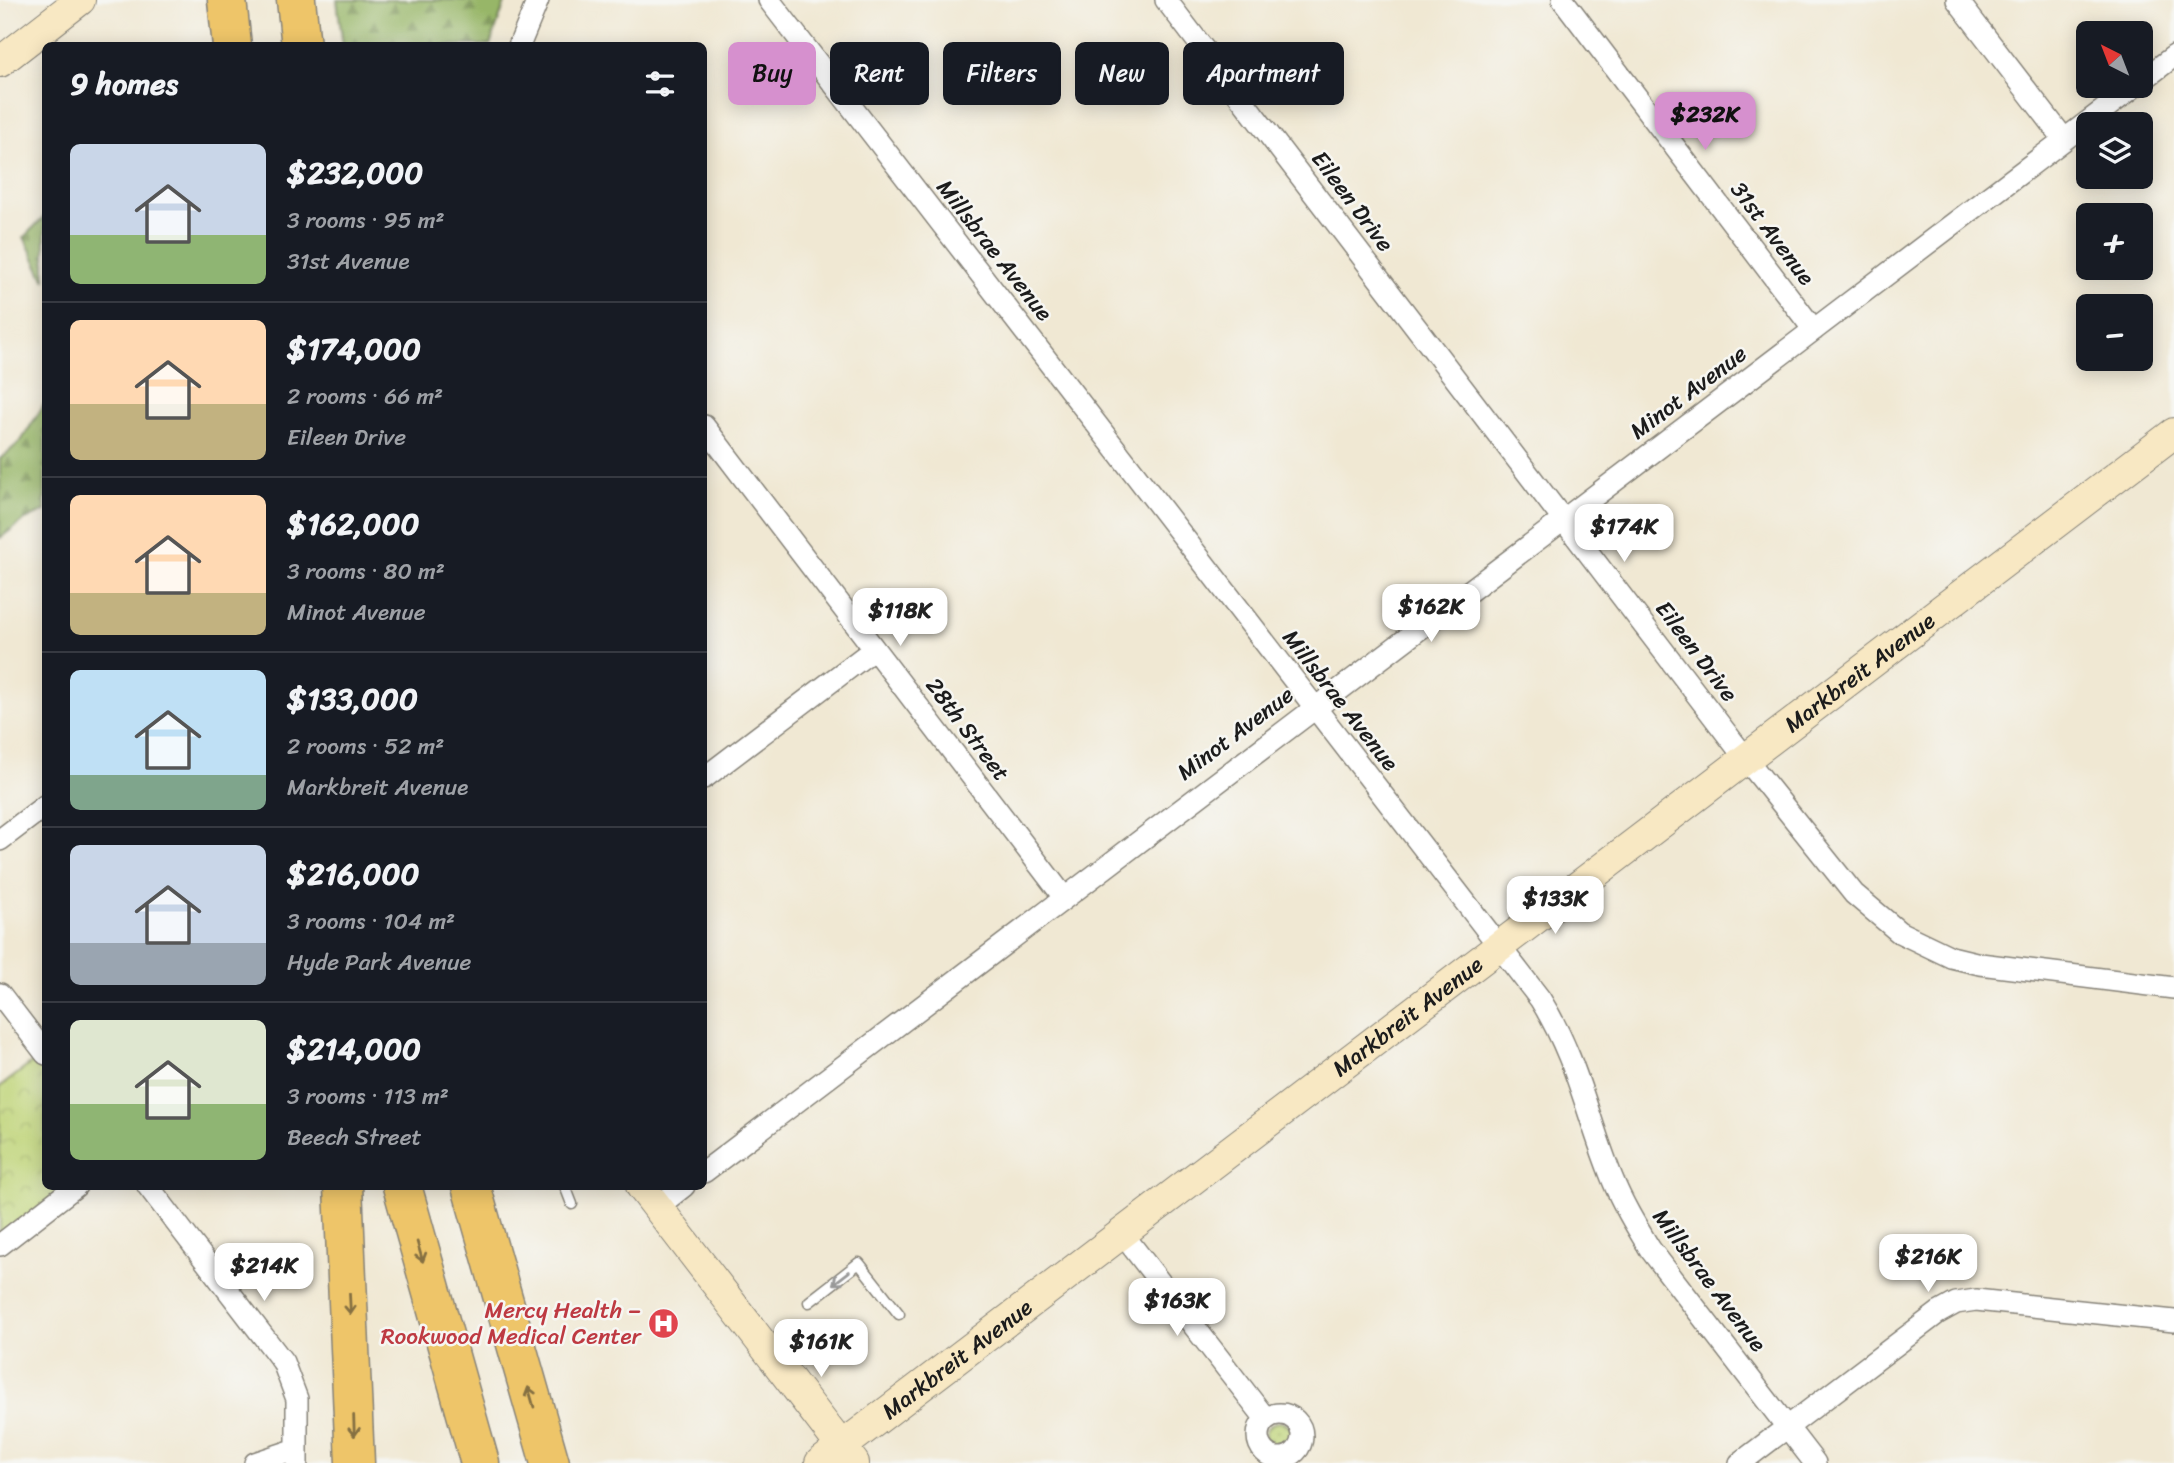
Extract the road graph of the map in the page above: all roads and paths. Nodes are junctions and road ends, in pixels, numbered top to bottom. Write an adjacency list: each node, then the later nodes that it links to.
1 (80, 0): 13 (street)
2 (227, 0): 9 (highway)
3 (296, 0): 10 (highway)
4 (538, 0): 11 (street)
5 (769, 0): 22 (street, Millsbrae Avenue)
6 (1166, 0): 20 (street, Eileen Drive)
7 (1563, 0): 17 (street, 31st Avenue)
8 (1957, 0): 16 (street)
9 (232, 42)
10 (301, 42)
11 (521, 42)
12 (2174, 57): 14 (street)
13 (0, 62)
14 (2153, 72)
15 (2119, 98): 16 (street, Minot Avenue)
16 (2064, 139): 17 (street, Minot Avenue)
17 (1814, 330): 20 (street, Minot Avenue)
18 (707, 430): 21 (street, 28th Street)
19 (2174, 433): 23 (street, Markbreit Avenue)
20 (1563, 519): 22 (street, Minot Avenue); 23 (street, Eileen Drive)
21 (874, 649): 24 (street); 27 (street, 28th Street)
22 (1314, 707): 27 (street, Minot Avenue); 28 (street, Millsbrae Avenue)
23 (1746, 759): 28 (street, Markbreit Avenue); 29 (street, Eileen Drive)
24 (707, 776)
25 (42, 808): 26 (street)
26 (0, 840)
27 (1063, 896): 32 (street, Minot Avenue)
28 (1499, 947): 42 (street, Markbreit Avenue); 48 (street, Millsbrae Avenue)
29 (2174, 988)
30 (0, 994): 31 (street)
31 (42, 1049)
32 (707, 1170)
33 (71, 1190): 43 (street)
34 (151, 1190): 49 (street)
35 (343, 1190): 52 (highway, one-way to 52)
36 (402, 1190): 53 (highway, one-way to 53)
37 (472, 1190): 54 (highway, one-way to 37)
38 (567, 1190): 41 (lane)
39 (671, 1190): 40 (street)
40 (648, 1197): 50 (street)
41 (572, 1204)
42 (1121, 1232): 47 (street); 50 (street, Markbreit Avenue)
43 (0, 1245)
44 (810, 1303): 45 (lane, one-way to 44)
45 (899, 1314)
46 (2174, 1321): 48 (street)
47 (1266, 1419)
48 (1787, 1426): 55 (street); 56 (street, Millsbrae Avenue)
49 (297, 1456): 51 (street)
50 (838, 1458)
51 (255, 1463)
52 (355, 1463)
53 (480, 1463)
54 (550, 1463)
55 (1740, 1463)
56 (1815, 1463)

